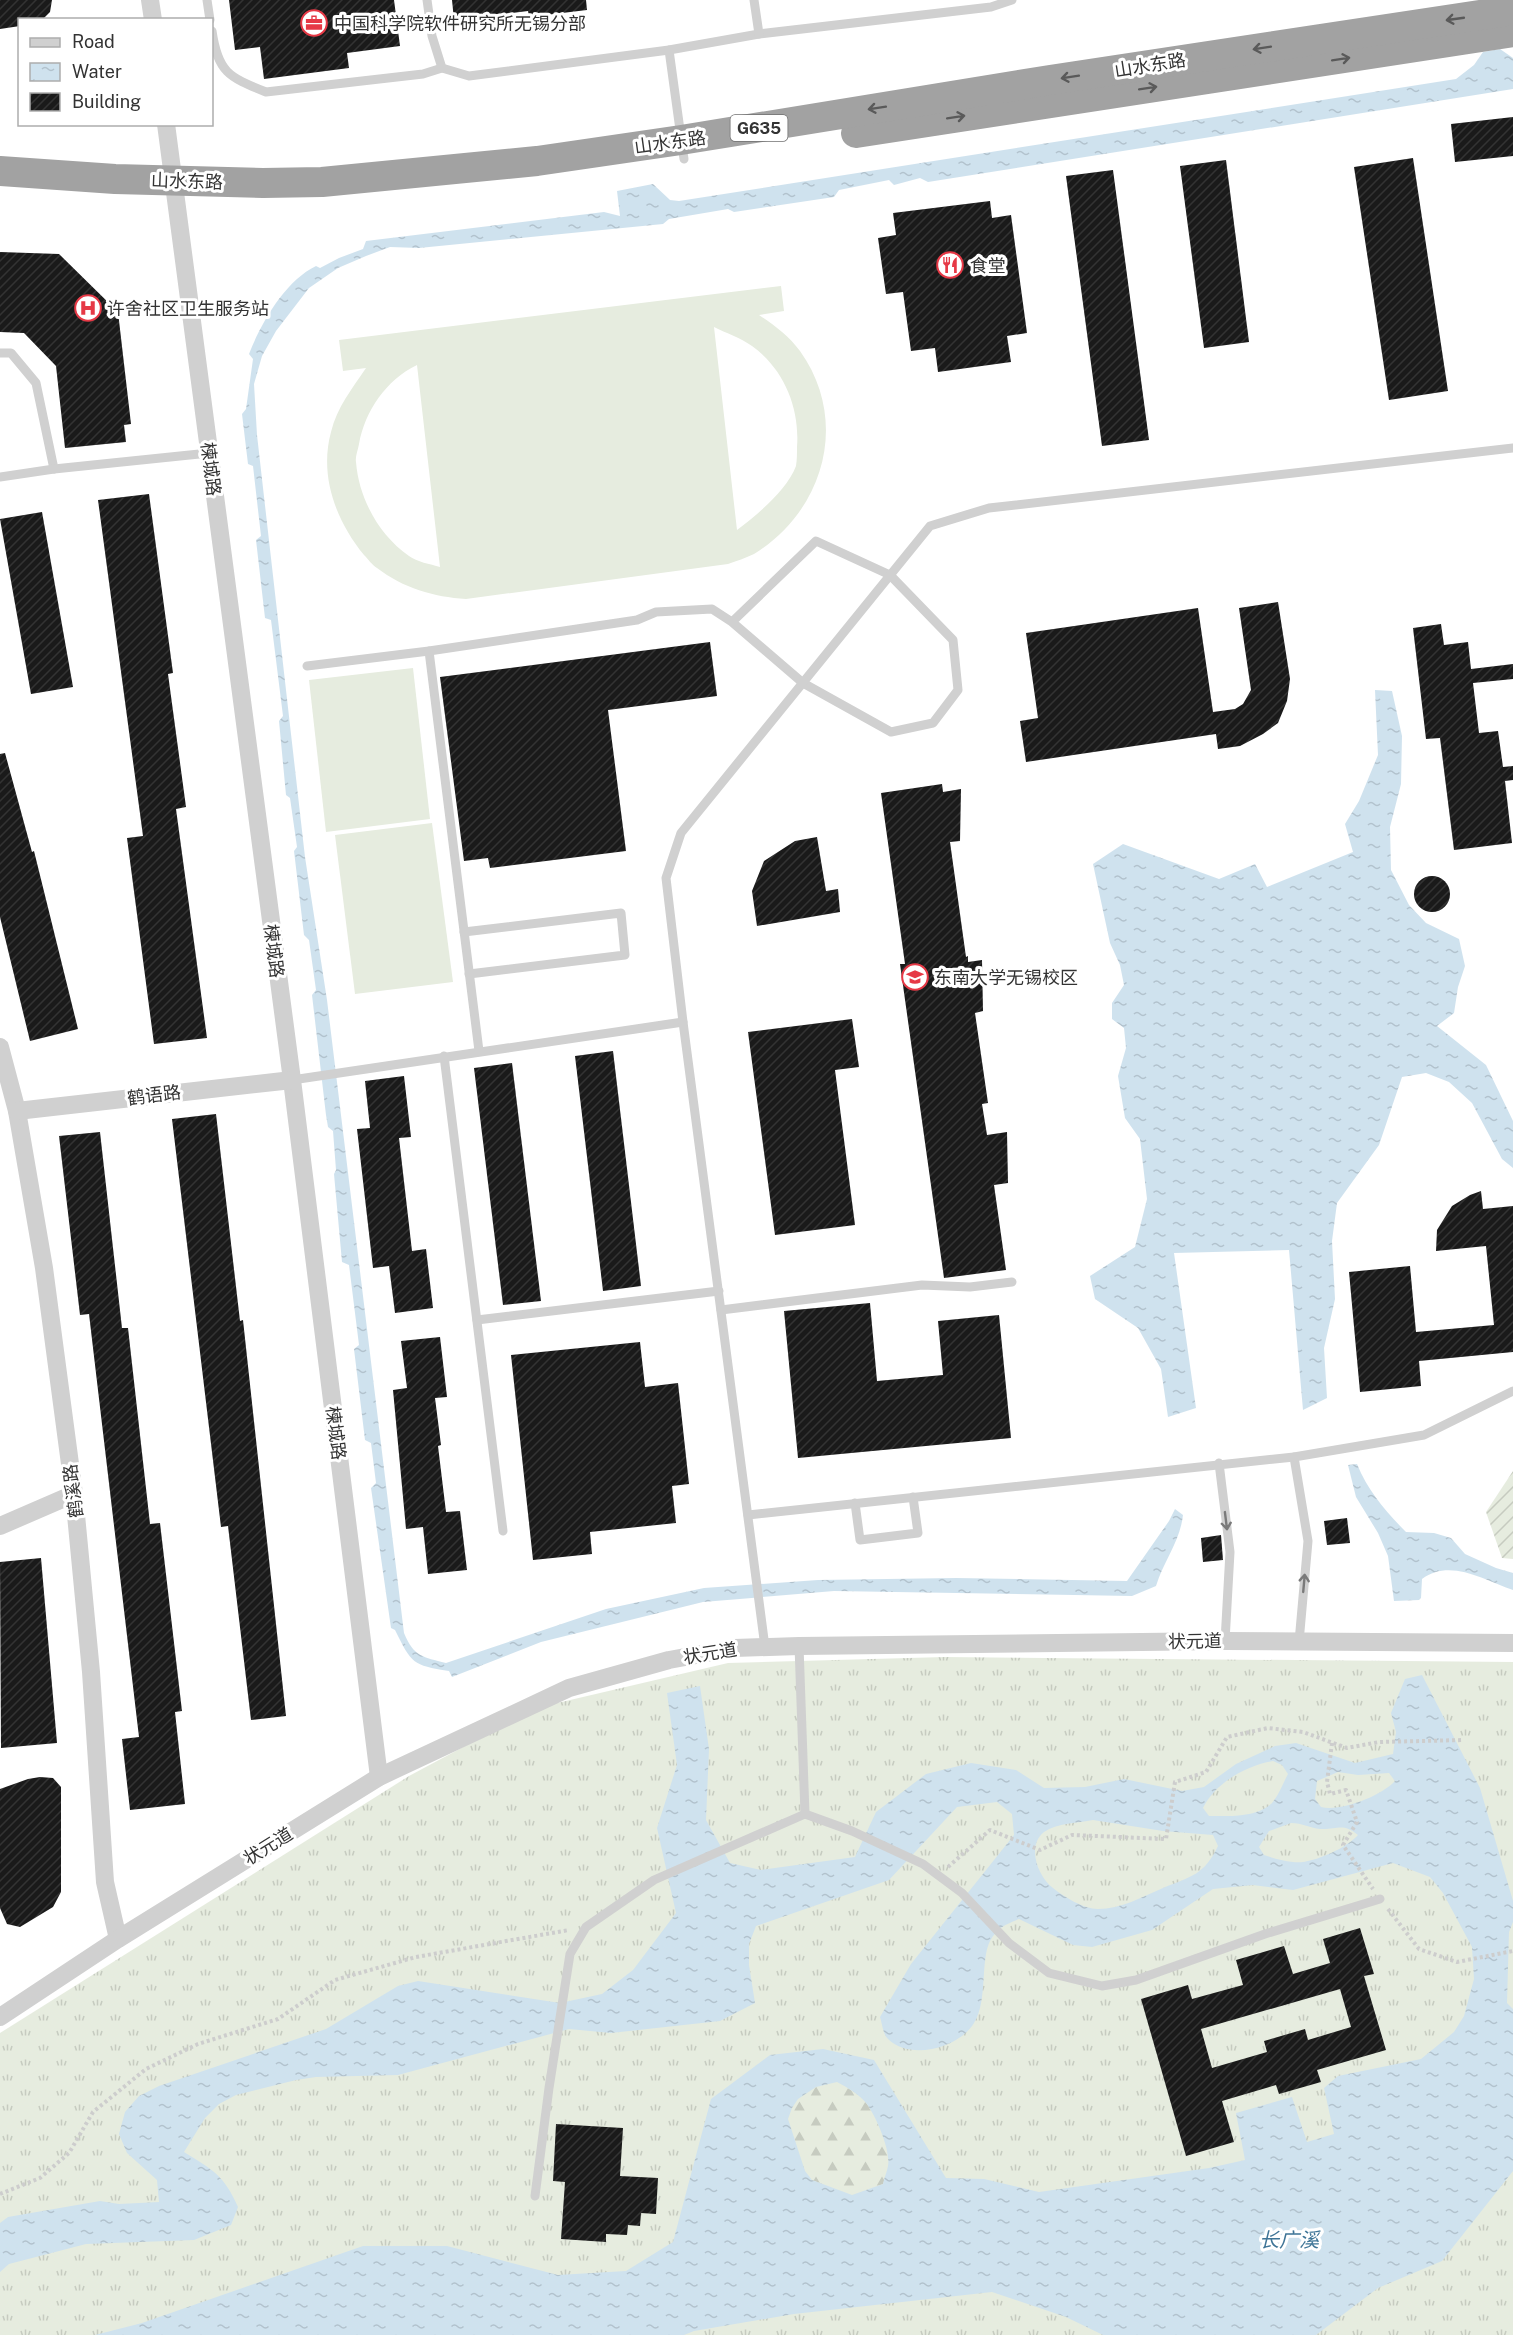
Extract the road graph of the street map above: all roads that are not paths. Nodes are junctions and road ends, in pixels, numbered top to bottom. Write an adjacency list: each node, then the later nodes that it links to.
1 (150, 0): 7 (street)
2 (207, 0): 8 (lane)
3 (427, 0): 13 (lane)
4 (754, 0): 10 (lane)
5 (1012, 0): 10 (lane)
6 (1513, 10): 15 (highway, 山水东路 / G635, one-way to 15)
7 (153, 18)
8 (210, 18)
9 (1513, 32): 15 (highway, 山水东路 / G635, one-way to 9)
10 (759, 34): 12 (lane)
11 (213, 38): 13 (lane)
12 (669, 50): 13 (lane); 15 (lane)
13 (442, 68)
14 (165, 126): 18 (street, 楝城路)
15 (683, 150): 18 (highway, 山水东路 / G635)
16 (0, 171): 18 (highway, 山水东路 / G635)
17 (0, 189): 18 (highway, 山水东路 / G635)
18 (174, 190): 21 (street, 楝城路)
19 (0, 353): 22 (lane)
20 (1513, 448): 24 (lane)
21 (209, 453): 22 (lane); 35 (street, 楝城路)
22 (54, 469): 23 (lane)
23 (0, 477)
24 (890, 575): 25 (lane); 28 (lane); 28 (lane)
25 (732, 622): 26 (lane); 28 (lane)
26 (429, 651): 27 (lane); 29 (lane)
27 (307, 666)
28 (803, 683): 31 (lane)
29 (464, 932): 30 (lane); 30 (lane)
30 (469, 974): 33 (lane)
31 (683, 1022): 33 (lane); 38 (lane)
32 (0, 1047): 36 (street, 鹤溪路)
33 (479, 1051): 34 (lane)
34 (444, 1056): 35 (lane); 40 (lane)
35 (292, 1080): 36 (street, 鹤语路); 55 (street, 楝城路)
36 (17, 1111): 44 (street, 鹤溪路)
37 (1012, 1282): 39 (lane)
38 (719, 1291): 39 (lane); 40 (lane)
39 (721, 1310): 47 (lane)
40 (477, 1320): 49 (lane)
41 (1513, 1390): 42 (lane)
42 (1294, 1457): 43 (lane); 51 (lane, one-way to 42)
43 (1219, 1463): 45 (lane); 50 (lane, one-way to 50)
44 (74, 1494): 48 (street); 58 (street, 鹤溪路)
45 (913, 1497): 46 (lane); 46 (lane)
46 (855, 1503): 47 (lane)
47 (748, 1515): 54 (lane)
48 (0, 1526)
49 (503, 1531)
50 (1225, 1641): 51 (street, 状元道); 53 (street, 状元道)
51 (1299, 1642): 52 (street, 状元道)
52 (1513, 1643)
53 (799, 1646): 54 (street, 状元道); 56 (lane)
54 (765, 1647): 55 (street, 状元道)
55 (379, 1777): 58 (street, 状元道)
56 (805, 1814): 57 (lane); 60 (lane)
57 (1380, 1899)
58 (118, 1939): 59 (street, 状元道)
59 (0, 2017)
60 (535, 2196)

